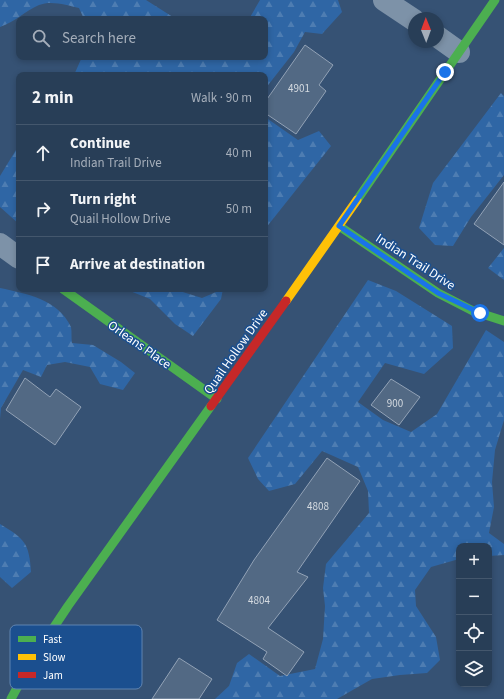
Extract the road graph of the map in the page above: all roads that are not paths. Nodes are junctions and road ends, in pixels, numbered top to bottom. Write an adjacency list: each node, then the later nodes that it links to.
1 (384, 0): 3 (street)
2 (495, 0): 5 (street, Quail Hollow Drive)
3 (408, 16)
4 (444, 41): 5 (street)
5 (459, 52): 6 (street, Quail Hollow Drive)
6 (339, 226): 10 (street, Indian Trail Drive); 11 (street, Quail Hollow Drive)
7 (0, 244): 8 (street)
8 (16, 256)
9 (67, 292): 11 (street, Orleans Place)
10 (504, 321)
11 (217, 399): 12 (street, Quail Hollow Drive)
12 (55, 625)
13 (16, 689): 14 (street, Quail Hollow Drive)
14 (11, 699)

